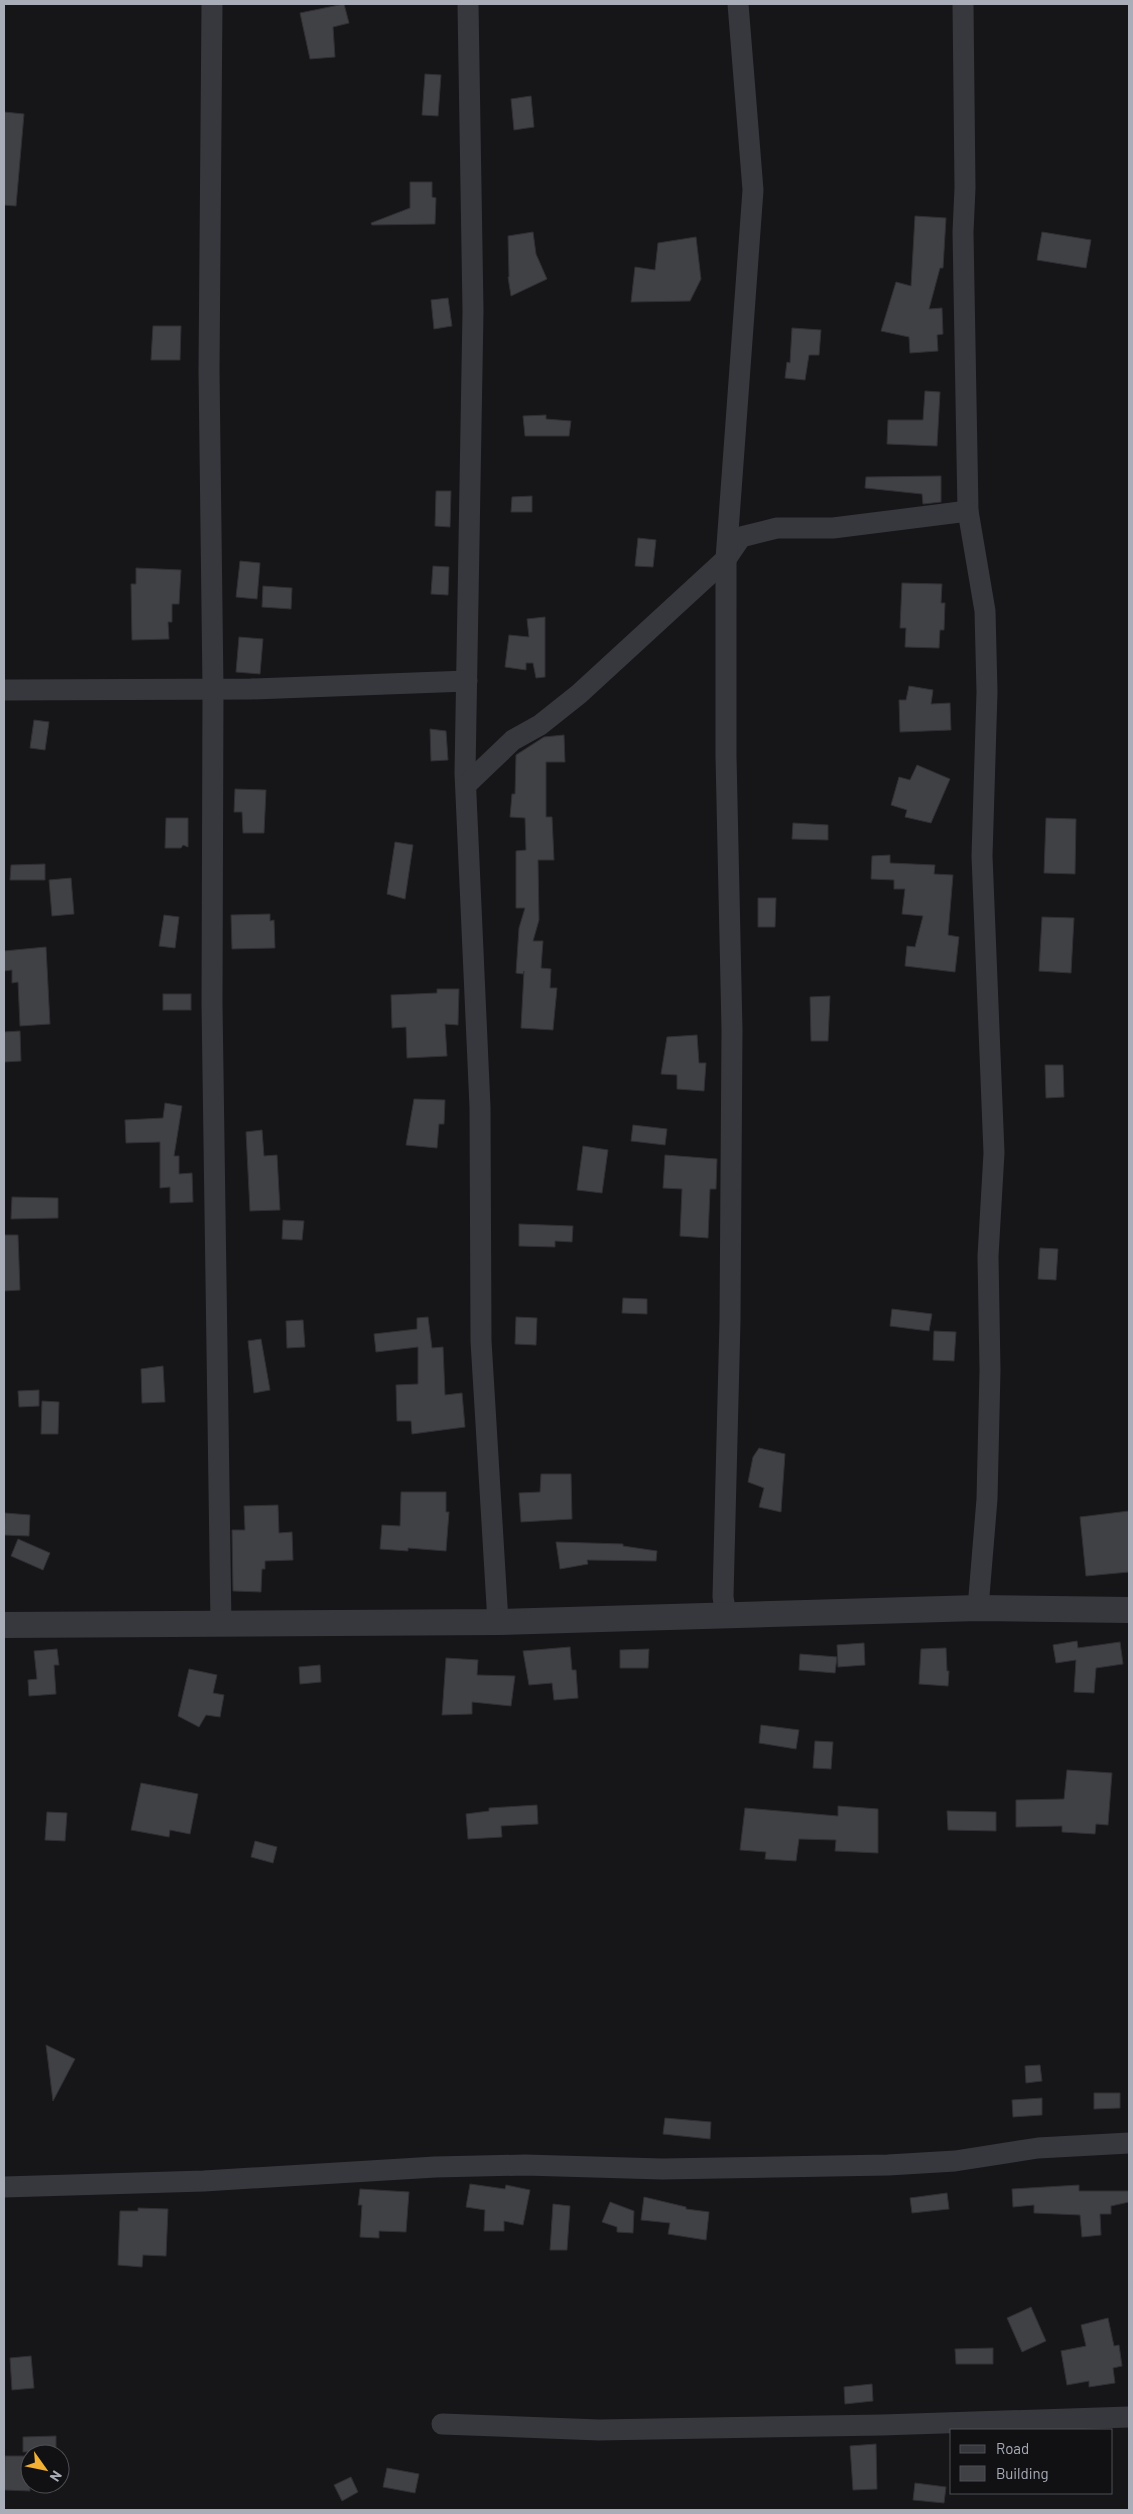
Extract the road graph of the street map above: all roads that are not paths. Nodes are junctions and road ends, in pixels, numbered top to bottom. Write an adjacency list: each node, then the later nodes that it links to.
1 (212, 4): 8 (street)
2 (468, 4): 7 (street)
3 (738, 4): 6 (street)
4 (963, 4): 5 (street)
5 (968, 511): 6 (street); 11 (street)
6 (726, 559): 10 (street); 13 (street)
7 (467, 681): 8 (street); 10 (street)
8 (213, 689): 9 (street); 15 (street)
9 (4, 690)
10 (466, 785): 14 (street)
11 (978, 1608): 12 (street); 13 (street)
12 (1129, 1610)
13 (726, 1616): 14 (street)
14 (498, 1622): 15 (street)
15 (221, 1624): 16 (street)
16 (4, 1625)
17 (1129, 2143): 18 (street)
18 (4, 2187)
19 (1129, 2417): 20 (street)
20 (442, 2424)

